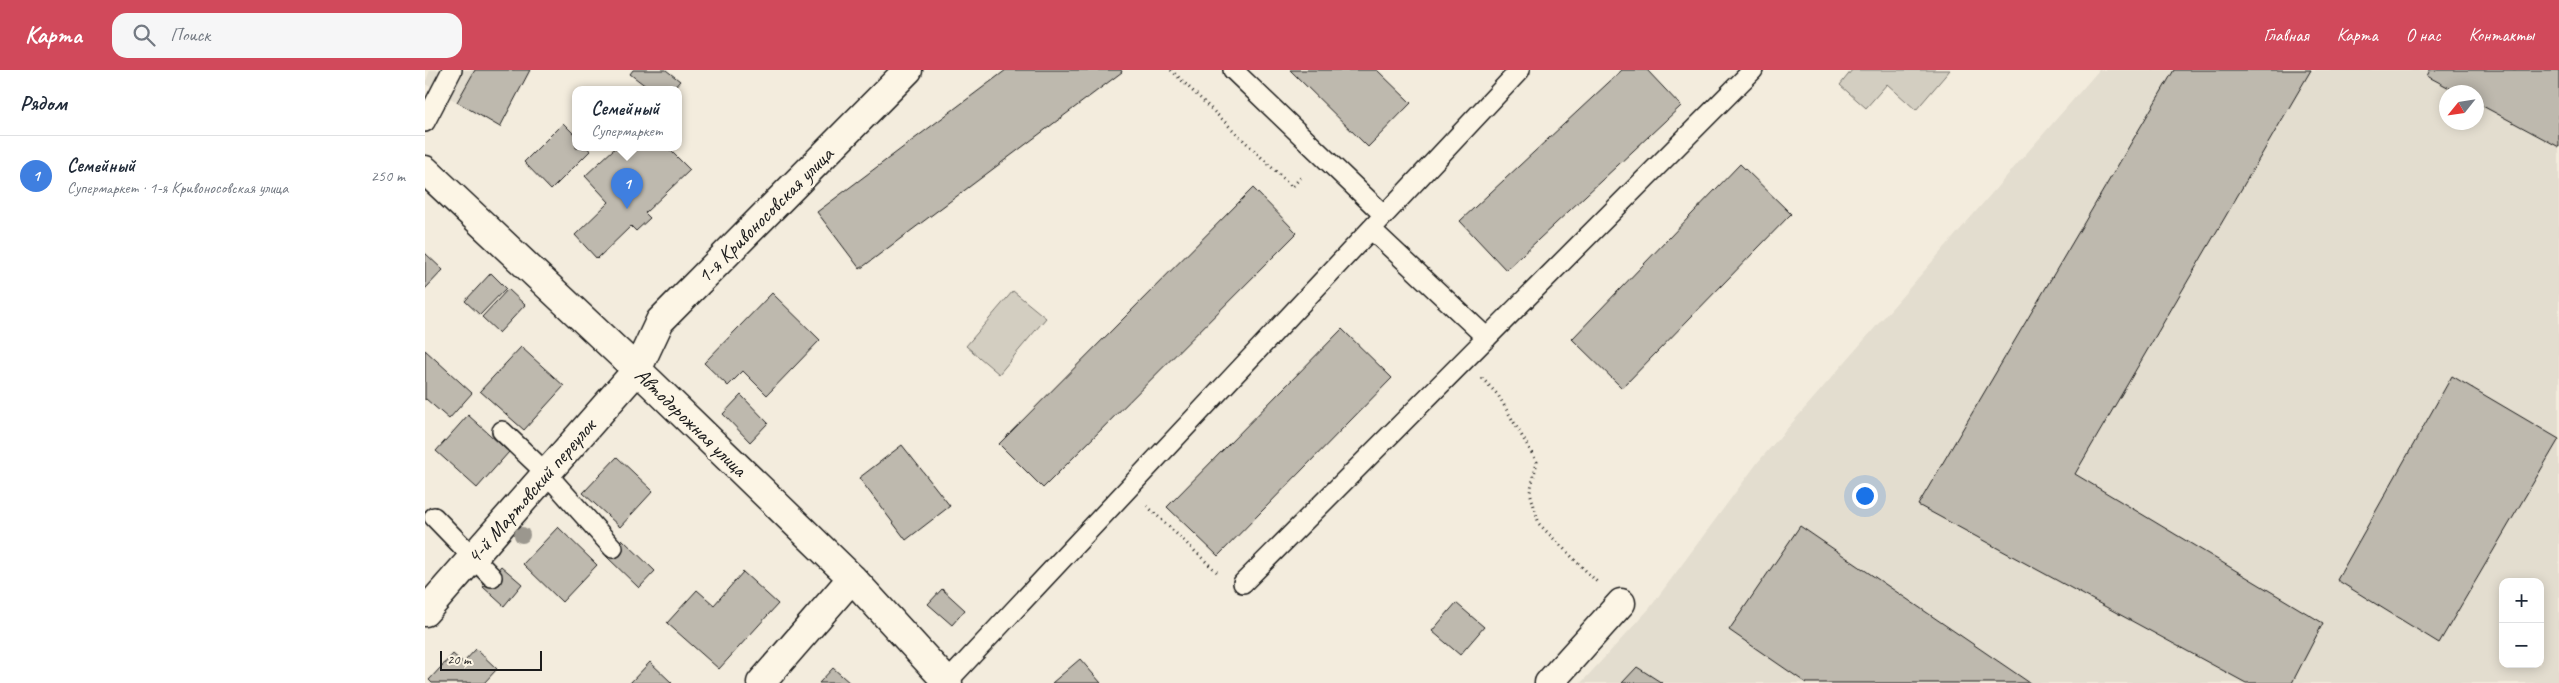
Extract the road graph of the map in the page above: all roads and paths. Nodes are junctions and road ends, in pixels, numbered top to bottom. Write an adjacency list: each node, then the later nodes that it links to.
1 (453, 70): 7 (lane)
2 (908, 70): 13 (street, 1-я Кривоносовская улица)
3 (1171, 70): 8 (path)
4 (1233, 70): 8 (lane)
5 (1520, 70): 10 (lane)
6 (1753, 70): 11 (lane)
7 (425, 122)
8 (1321, 156): 10 (lane)
9 (425, 170): 13 (street, Автодорожная улица)
10 (1377, 222): 11 (lane); 16 (lane)
11 (1487, 338): 12 (lane)
12 (1465, 360): 22 (lane); 23 (path)
13 (637, 370): 15 (street, 4-й Мартовский переулок); 21 (street, Автодорожная улица)
14 (502, 431): 15 (lane)
15 (546, 473): 18 (lane); 19 (street, 4-й Мартовский переулок)
16 (1129, 488): 22 (path); 26 (lane)
17 (434, 517): 19 (lane)
18 (613, 548)
19 (473, 557): 20 (lane); 24 (street, 4-й Мартовский переулок)
20 (492, 577)
21 (852, 578): 25 (street); 26 (street, Автодорожная улица)
22 (1243, 583)
23 (1621, 603): 27 (street)
24 (425, 612)
25 (761, 683)
26 (947, 683)
27 (1549, 683)

